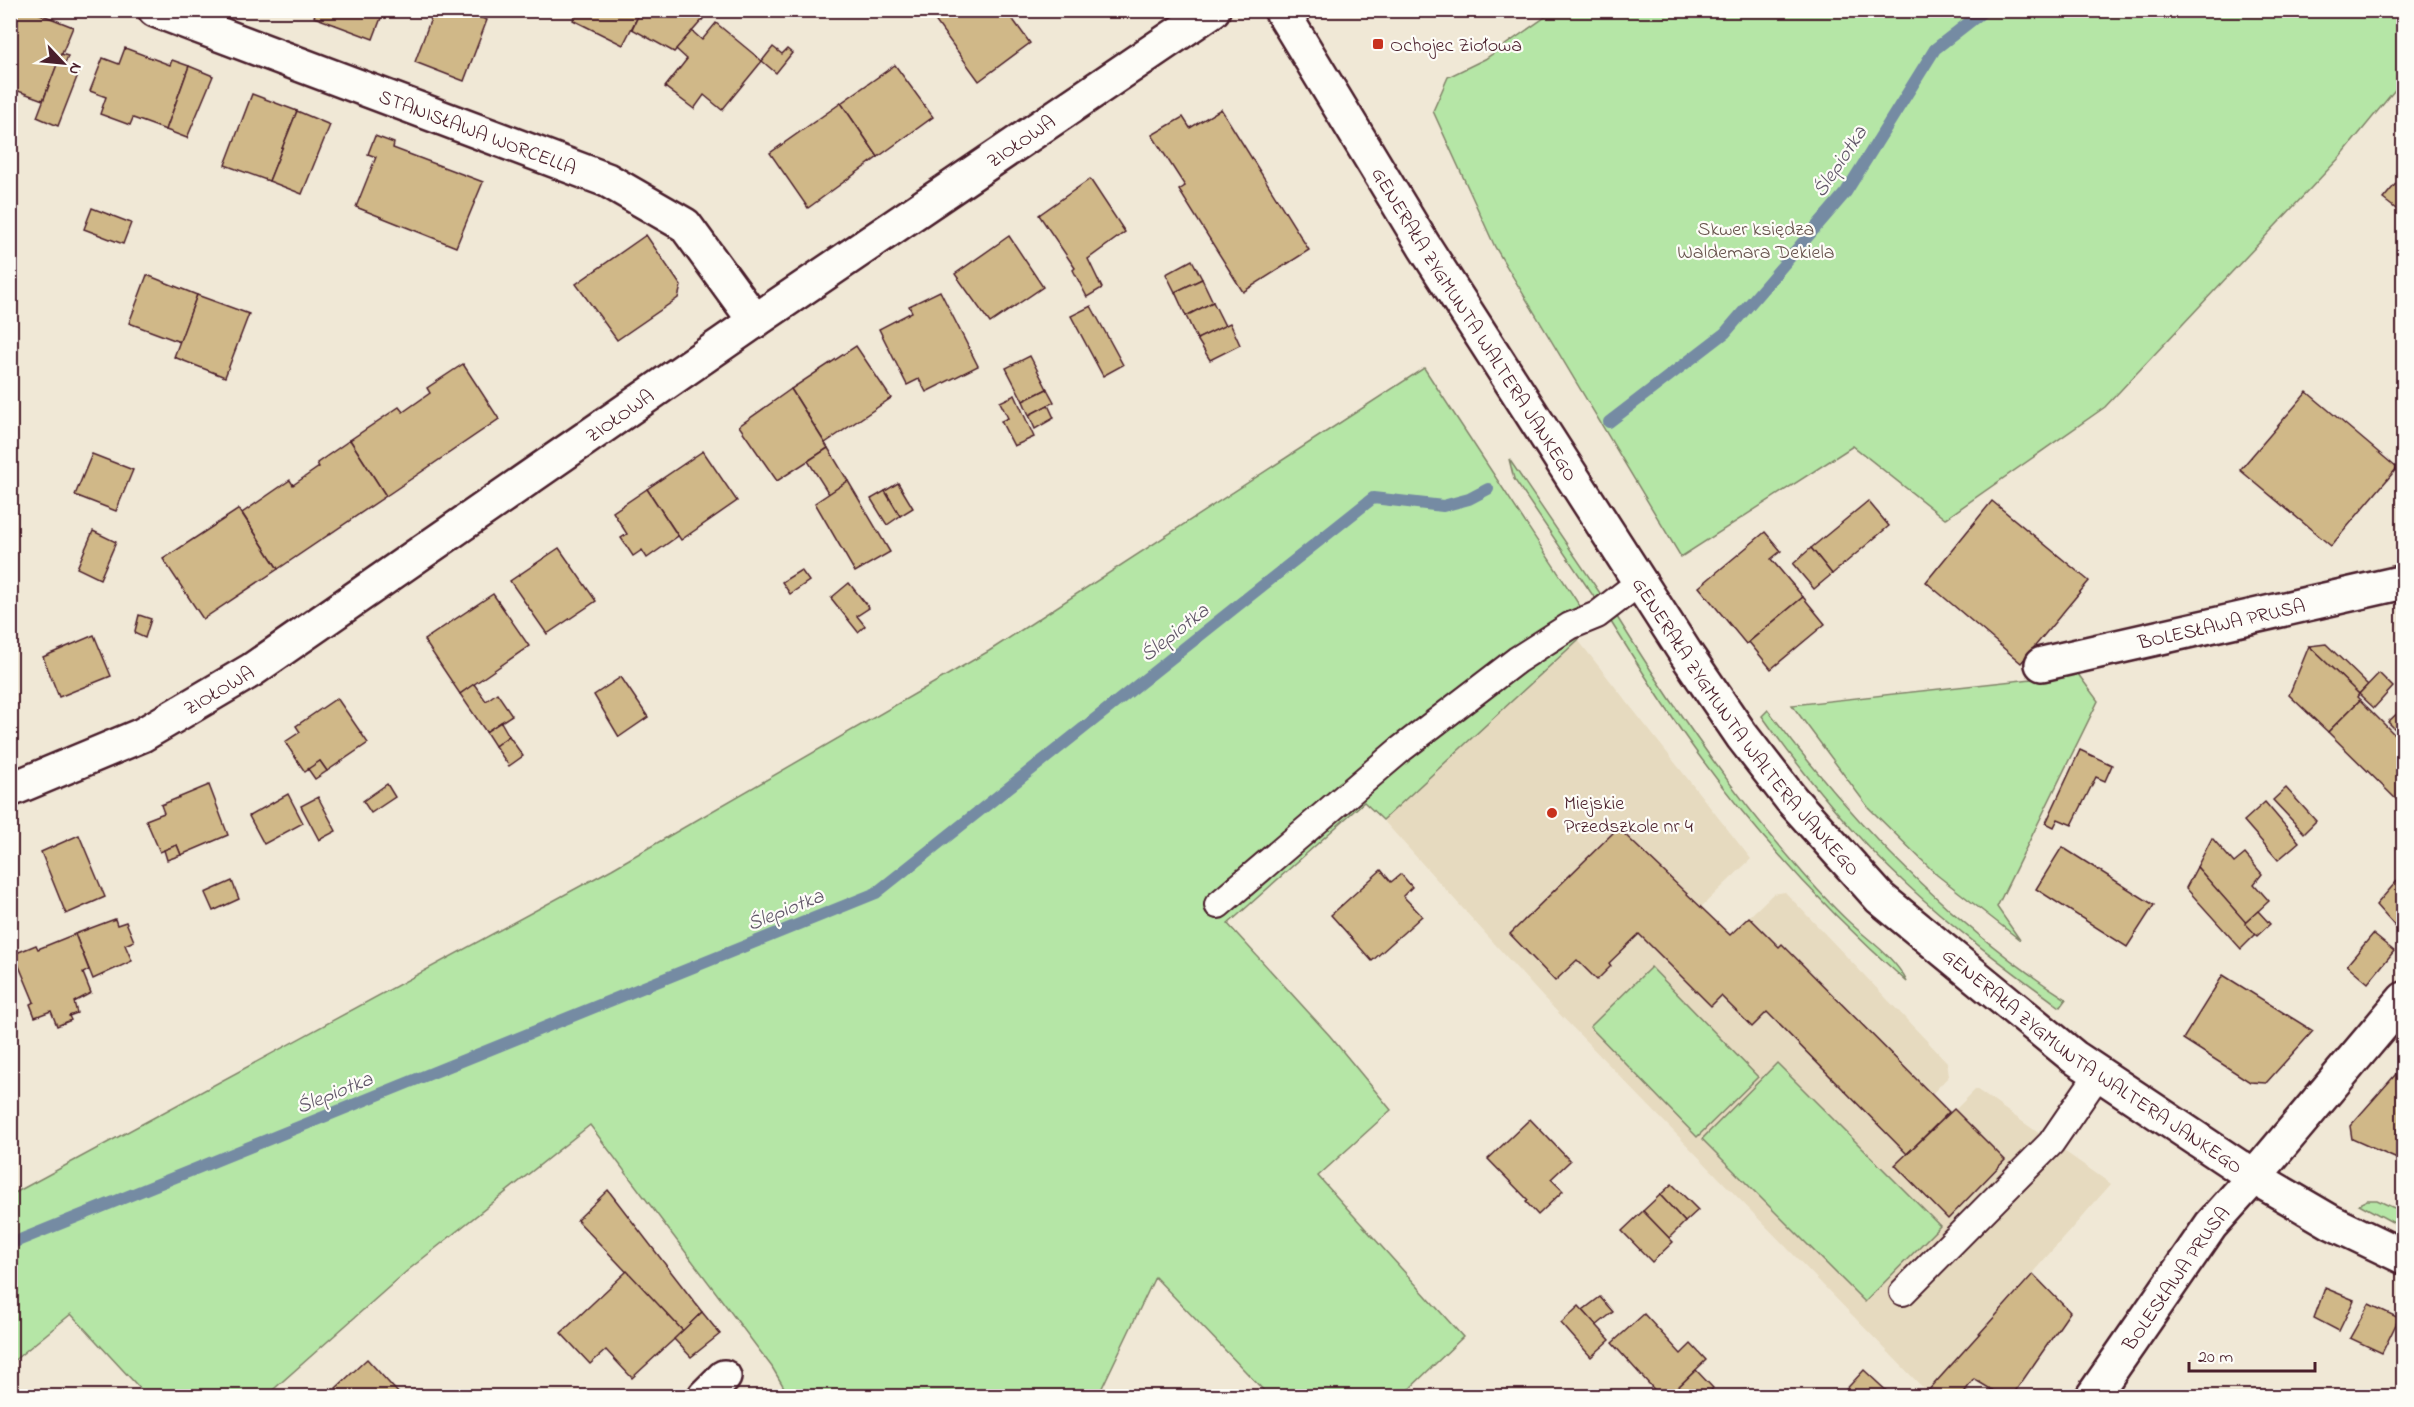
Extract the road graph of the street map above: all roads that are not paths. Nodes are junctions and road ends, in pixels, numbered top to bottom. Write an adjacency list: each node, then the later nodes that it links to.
1 (155, 10): 4 (street, STANISŁAWA WORCELLA)
2 (1213, 10): 4 (street, ZIOŁOWA)
3 (1281, 10): 5 (street, GENERAŁA ZYGMUNTA WALTERA JANKEGO)
4 (755, 321): 8 (street, ZIOŁOWA)
5 (1640, 582): 9 (lane); 11 (street, GENERAŁA ZYGMUNTA WALTERA JANKEGO)
6 (2403, 582): 7 (street, BOLESŁAWA PRUSA)
7 (2042, 664)
8 (10, 790)
9 (1218, 905)
10 (2403, 999): 12 (street, BOLESŁAWA PRUSA)
11 (2099, 1073): 12 (street, GENERAŁA ZYGMUNTA WALTERA JANKEGO); 14 (lane)
12 (2254, 1177): 13 (street, GENERAŁA ZYGMUNTA WALTERA JANKEGO); 15 (street, BOLESŁAWA PRUSA)
13 (2403, 1257)
14 (1903, 1292)
15 (2093, 1396)

